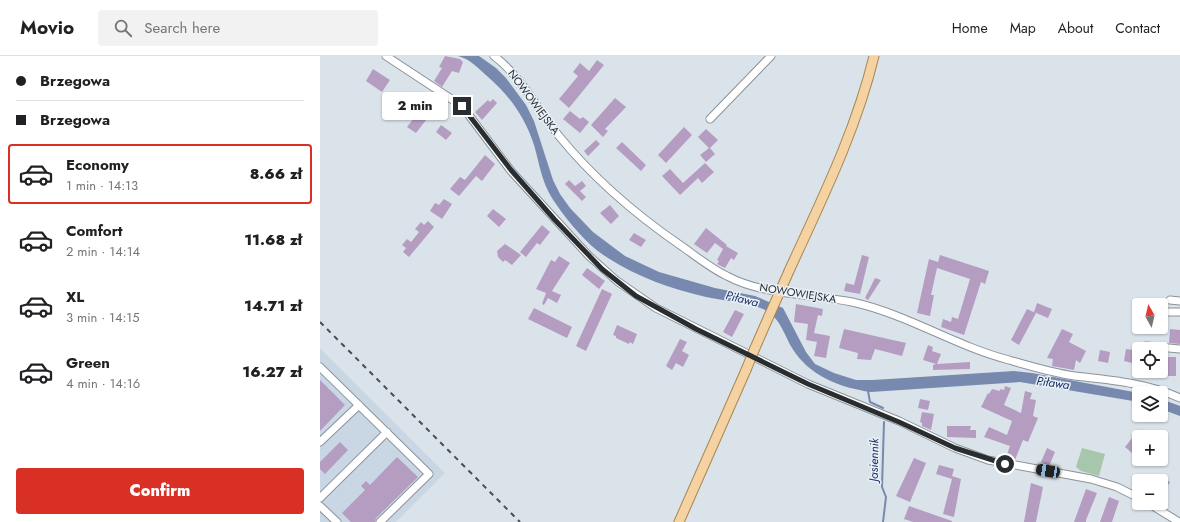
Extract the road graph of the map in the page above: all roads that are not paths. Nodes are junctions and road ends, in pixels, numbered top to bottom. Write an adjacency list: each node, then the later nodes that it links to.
1 (386, 56): 17 (street)
2 (494, 56): 13 (street, NOWOWIEJSKA)
3 (771, 56): 5 (street)
4 (874, 56): 23 (main road, bridge)
5 (710, 119)
6 (1170, 300): 7 (street)
7 (1180, 301)
8 (1168, 312): 9 (street)
9 (1180, 312)
10 (1168, 348): 11 (street)
11 (1180, 349)
12 (320, 367): 14 (street)
13 (1180, 398)
14 (359, 405): 15 (street); 16 (street)
15 (387, 432): 18 (street); 22 (street)
16 (320, 442)
17 (1132, 494)
18 (320, 498)
19 (320, 506): 21 (street)
20 (1159, 510): 24 (street)
21 (337, 522)
22 (380, 522)
23 (679, 522)
24 (1179, 522)

